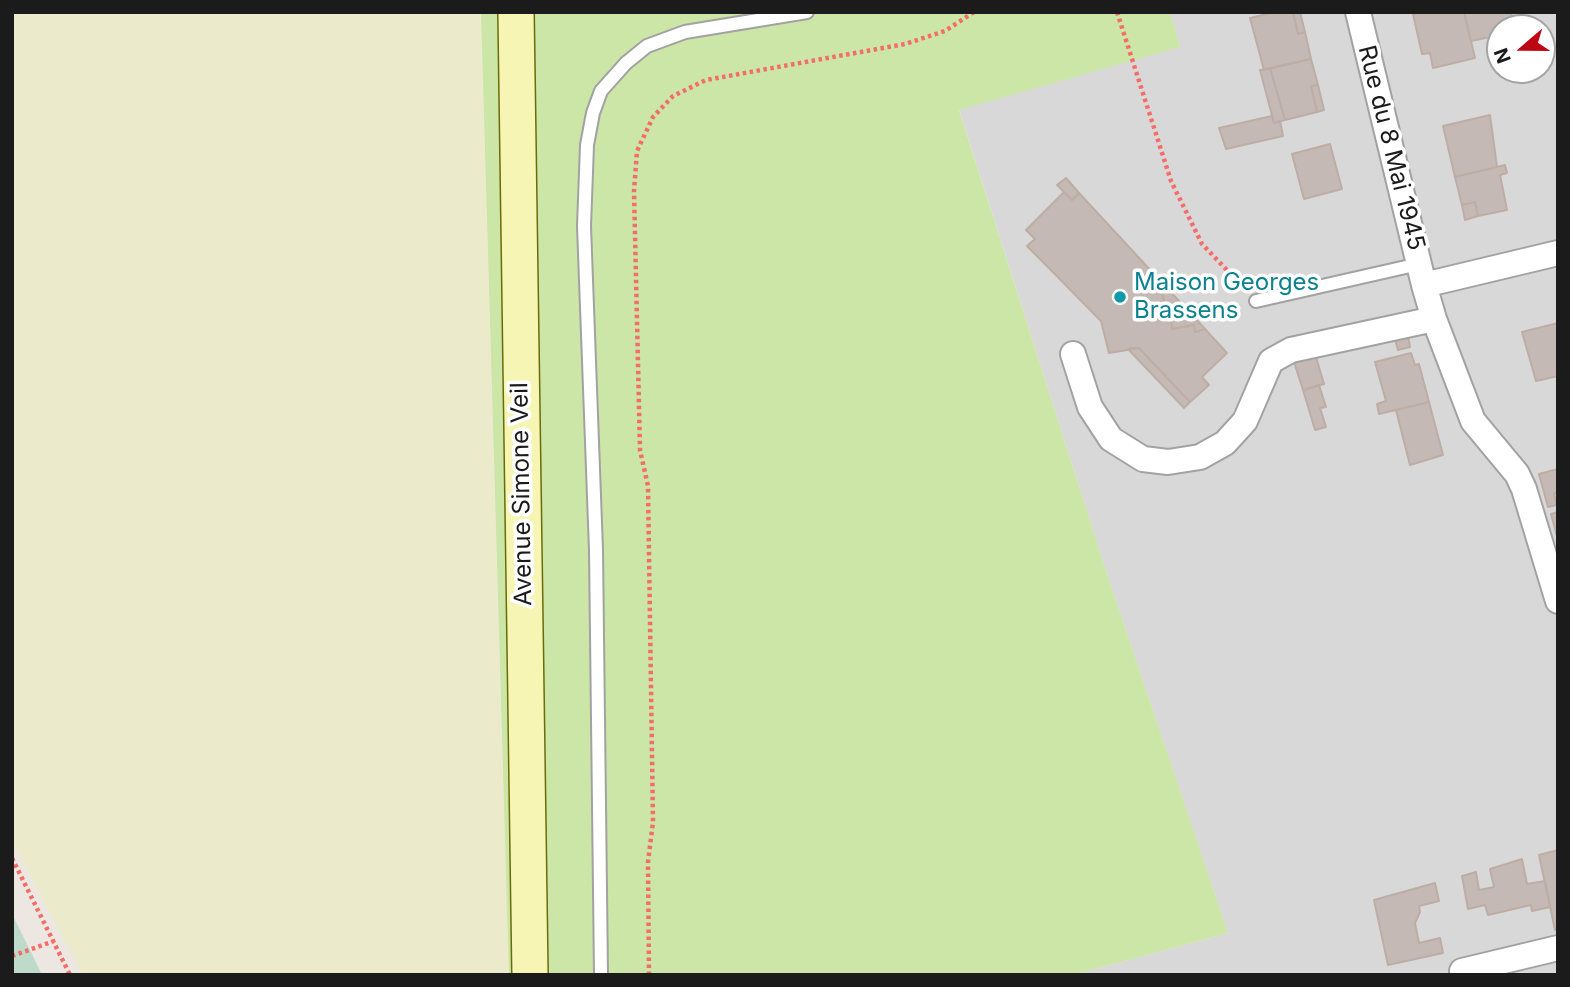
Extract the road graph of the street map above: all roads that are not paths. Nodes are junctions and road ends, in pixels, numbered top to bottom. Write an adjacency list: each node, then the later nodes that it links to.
1 (516, 12): 12 (main road, Avenue Simone Veil)
2 (807, 12): 13 (lane)
3 (1359, 12): 5 (street, Rue du 8 Mai 1945)
4 (1558, 253): 5 (street, Rue du 8 Mai 1945)
5 (1422, 274): 6 (lane); 7 (street, Rue du 8 Mai 1945)
6 (1256, 301)
7 (1434, 318): 8 (street); 9 (street, Rue du 8 Mai 1945)
8 (1073, 354)
9 (1558, 601)
10 (1558, 948): 11 (street)
11 (1462, 971)
12 (530, 975)
13 (601, 975)

